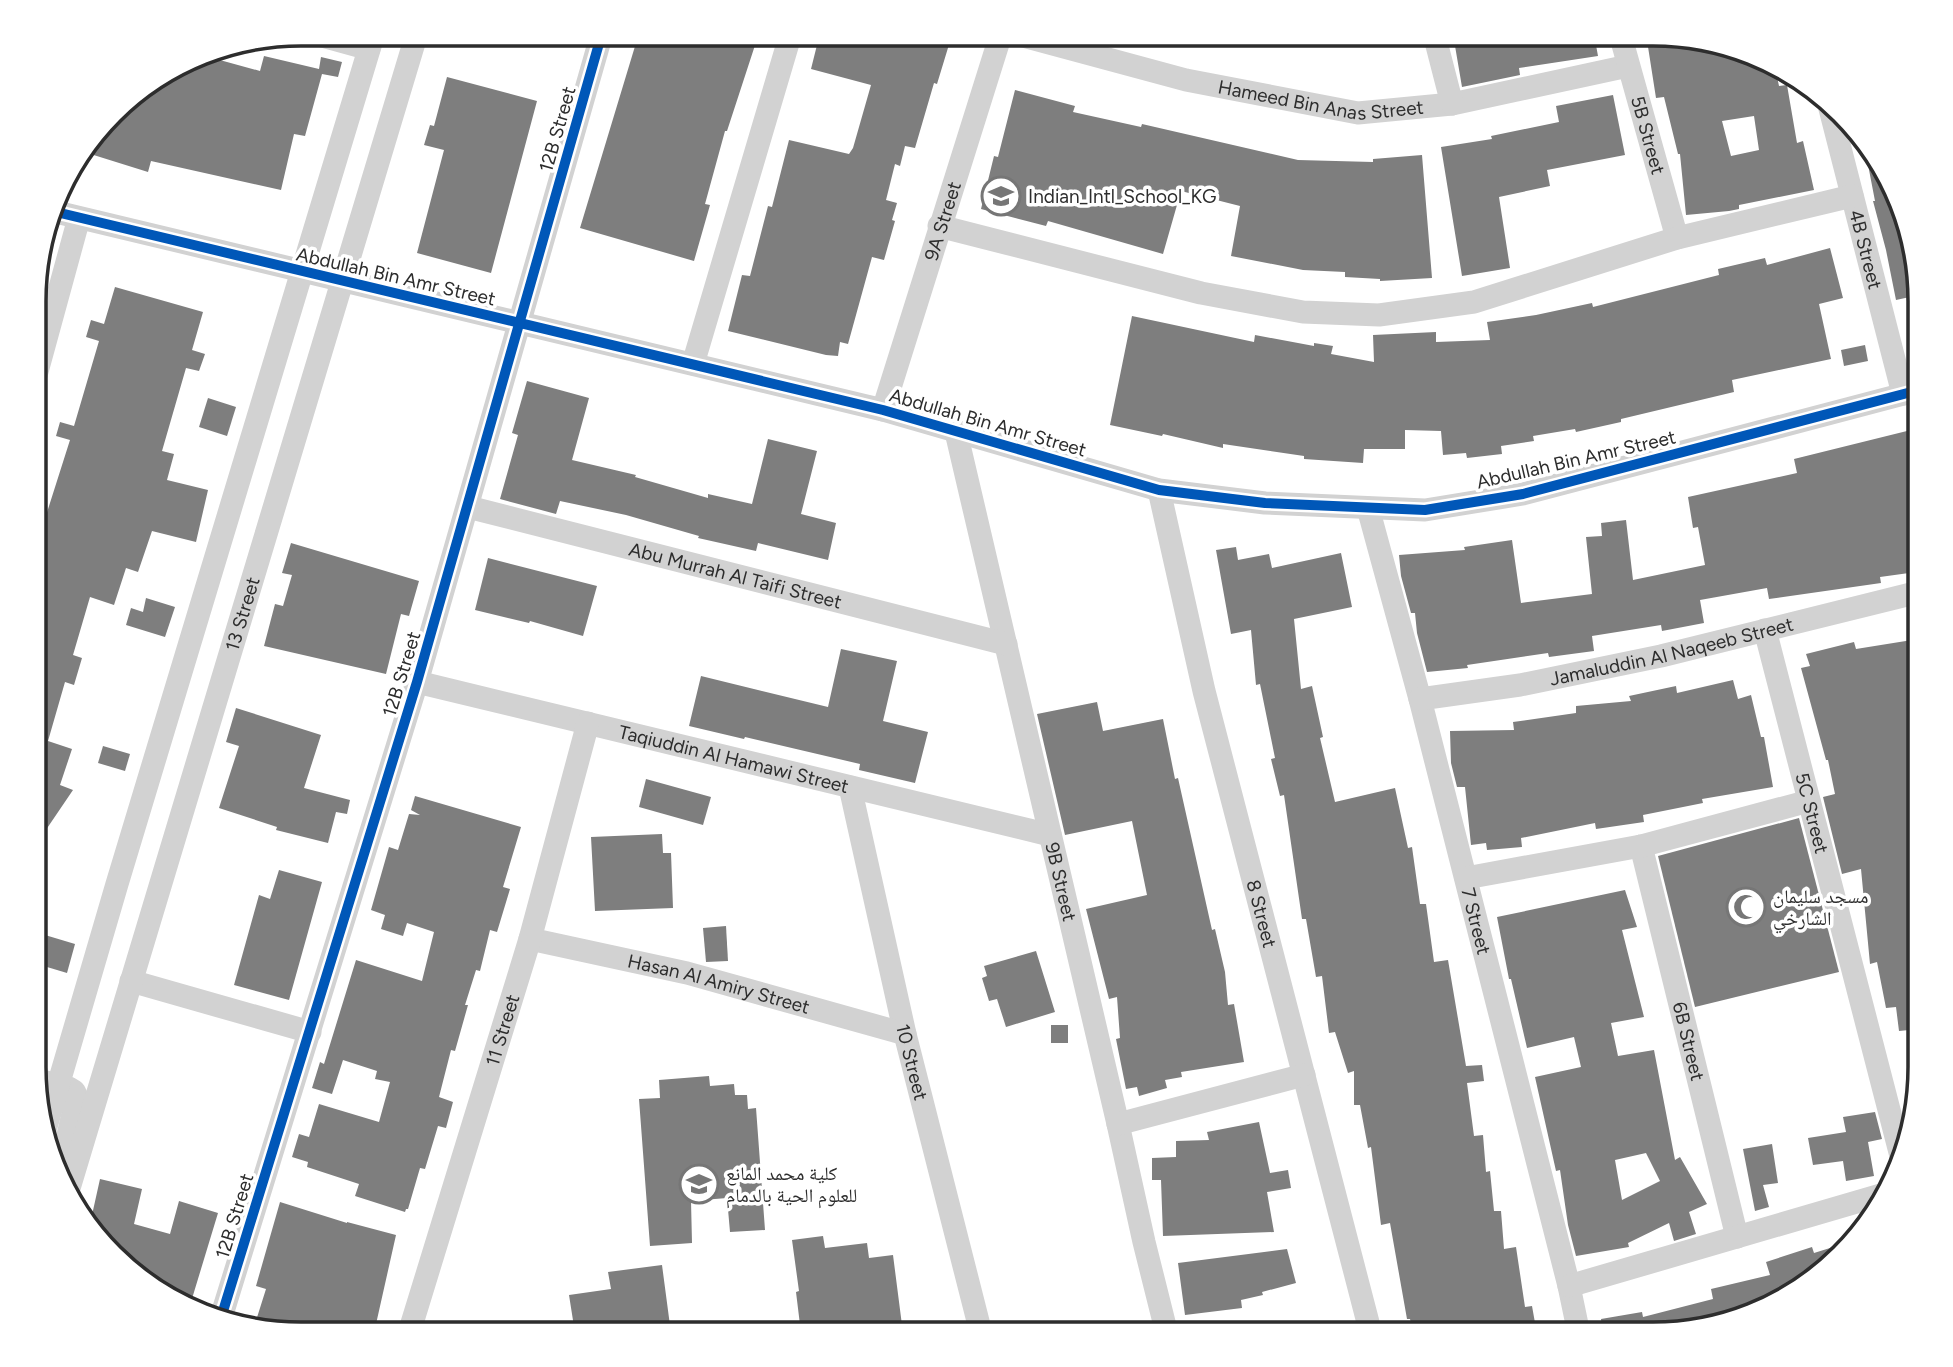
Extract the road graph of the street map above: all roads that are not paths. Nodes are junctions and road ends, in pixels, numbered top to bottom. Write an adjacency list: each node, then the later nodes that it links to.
1 (370, 46): 17 (street)
2 (413, 46): 18 (street, 13 Street)
3 (598, 46): 19 (street, 12B Street)
4 (787, 46): 21 (street)
5 (997, 46): 15 (street, 9A Street)
6 (1060, 46): 10 (street, Hameed Bin Anas Street)
7 (1437, 46): 10 (street)
8 (1623, 46): 9 (street, 5B Street)
9 (1628, 66): 10 (street, Hameed Bin Anas Street); 16 (street, 5B Street)
10 (1452, 104)
11 (1833, 120): 12 (street, 4B Street)
12 (1852, 196): 16 (street); 22 (street, 4B Street)
13 (61, 213): 14 (street, Abdullah Bin Amr Street)
14 (79, 218): 17 (street, Abdullah Bin Amr Street); 20 (street)
15 (939, 226): 16 (street); 24 (street, 9A Street)
16 (1677, 237)
17 (302, 271): 18 (street, Abdullah Bin Amr Street); 46 (street)
18 (343, 281): 19 (street, Abdullah Bin Amr Street); 41 (street, 13 Street)
19 (521, 323): 21 (street, Abdullah Bin Amr Street); 27 (street, 12B Street)
20 (46, 342)
21 (693, 364): 24 (street, Abdullah Bin Amr Street)
22 (1908, 382)
23 (1908, 393): 28 (street, Abdullah Bin Amr Street)
24 (883, 410): 25 (street, Abdullah Bin Amr Street)
25 (956, 432): 26 (street, Abdullah Bin Amr Street); 31 (street, 9B Street)
26 (1159, 490): 28 (street, Abdullah Bin Amr Street); 44 (street, 8 Street)
27 (468, 507): 31 (street, Abu Murrah Al Taifi Street); 32 (street, 12B Street)
28 (1368, 508): 33 (street, 7 Street)
29 (1908, 595): 30 (street, Jamaluddin Al Naqeeb Street)
30 (1765, 630): 33 (street, Jamaluddin Al Naqeeb Street); 36 (street, 5C Street)
31 (1006, 644): 37 (street, 9B Street)
32 (417, 682): 34 (street, Taqiuddin Al Hamawi Street); 42 (street, 12B Street)
33 (1420, 699): 39 (street, 7 Street)
34 (588, 723): 35 (street, Taqiuddin Al Hamawi Street); 40 (street, 11 Street)
35 (850, 787): 37 (street, Taqiuddin Al Hamawi Street); 43 (street, 10 Street)
36 (1809, 801): 38 (street); 49 (street, 5C Street)
37 (1050, 835): 48 (street, 9B Street)
38 (1641, 846): 39 (street); 53 (street, 6B Street)
39 (1466, 878): 54 (street, 7 Street)
40 (530, 939): 43 (street, Hasan Al Amiry Street); 56 (street, 11 Street)
41 (131, 981): 42 (street); 51 (street, 13 Street)
42 (310, 1032): 55 (street, 12B Street)
43 (905, 1034): 57 (street, 10 Street)
44 (1304, 1075): 48 (street); 59 (street, 8 Street)
45 (46, 1082): 46 (street)
46 (59, 1085): 47 (street); 50 (street)
47 (50, 1115)
48 (1118, 1124): 58 (street, 9B Street)
49 (1897, 1139)
50 (63, 1158)
51 (72, 1179)
52 (1870, 1198): 53 (street)
53 (1737, 1237): 54 (street)
54 (1569, 1286): 60 (street, 7 Street)
55 (224, 1309)
56 (412, 1322)
57 (978, 1322)
58 (1164, 1322)
59 (1368, 1322)
60 (1576, 1322)

